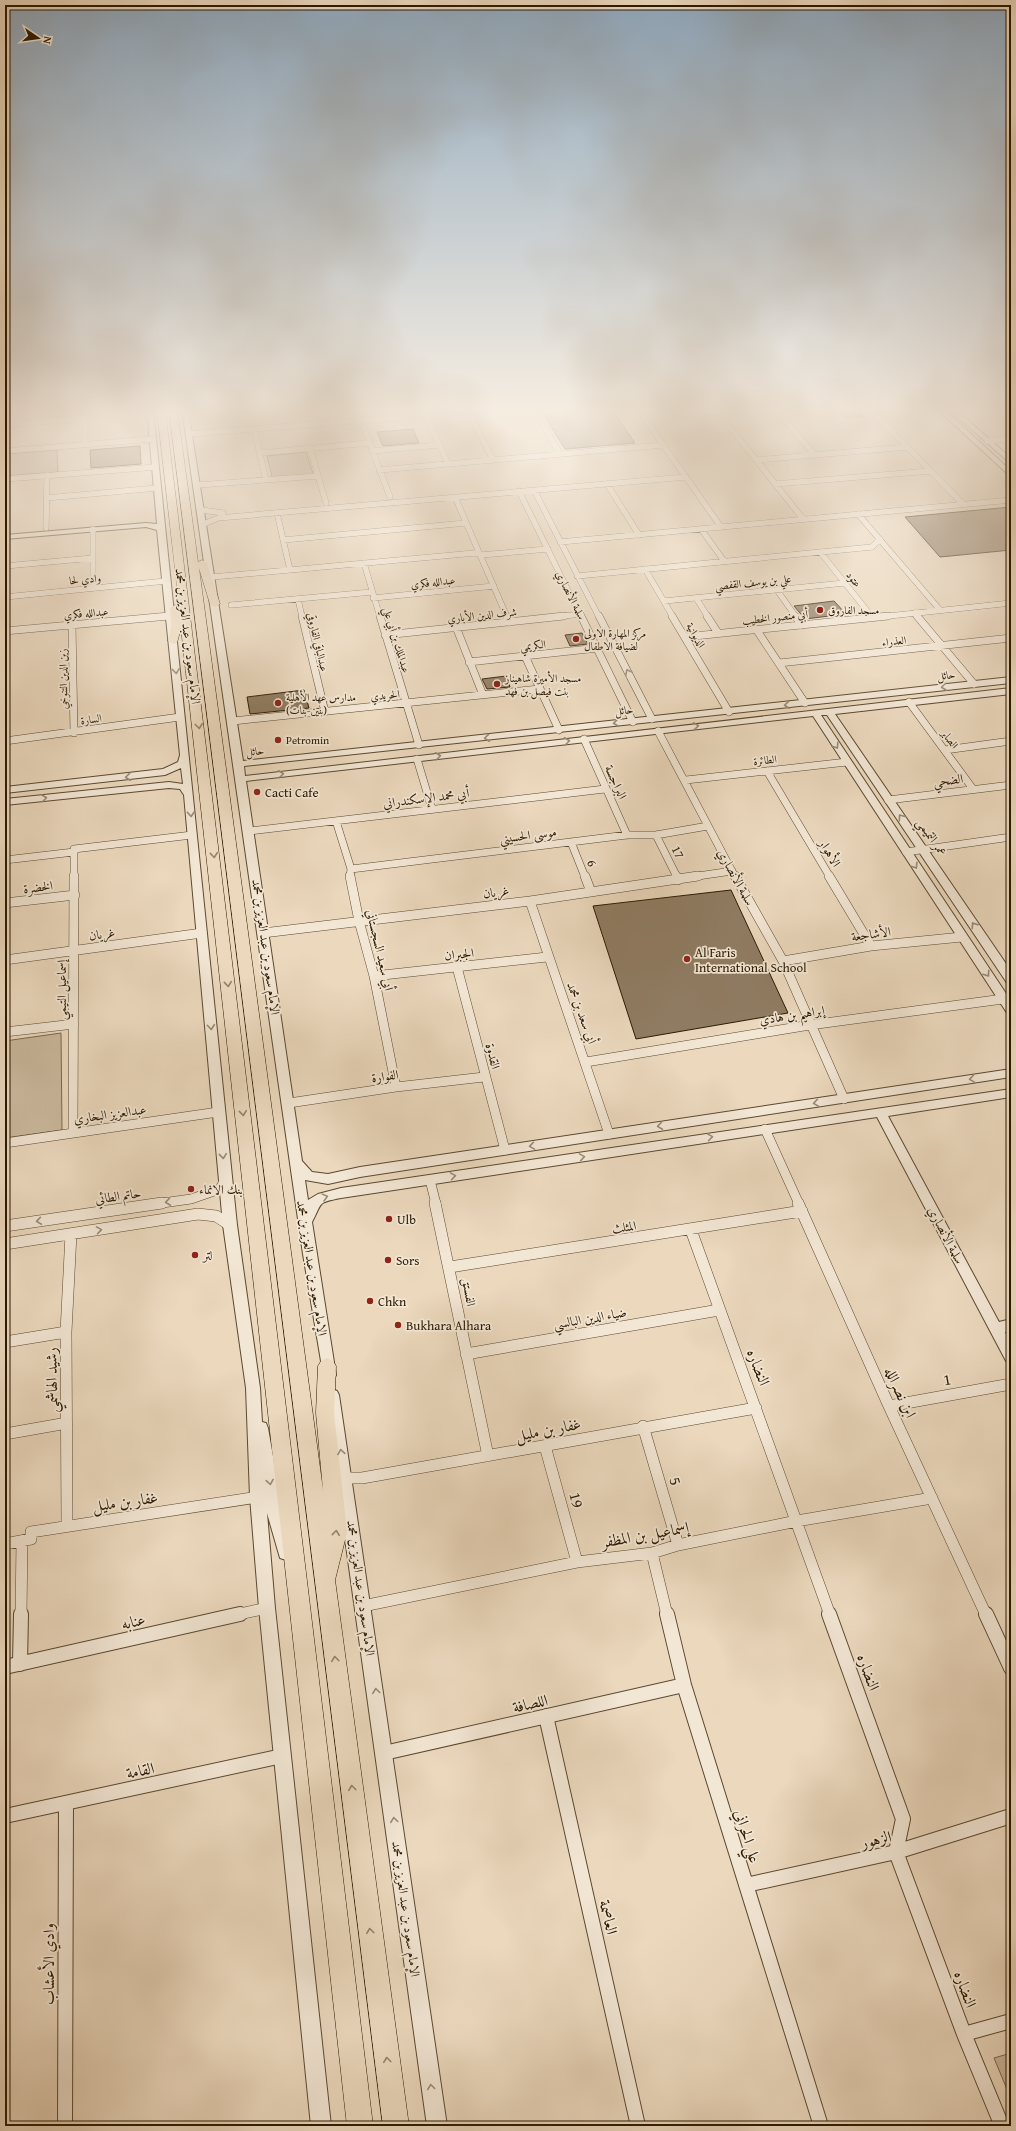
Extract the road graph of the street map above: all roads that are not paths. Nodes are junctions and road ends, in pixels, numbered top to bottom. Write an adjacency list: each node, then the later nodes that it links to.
1 (46, 508): 23 (street)
2 (159, 508): 15 (street, الإمام سعود بن عبد العزيز بن محمد)
3 (169, 508): 41 (main road, الإمام سعود بن عبد العزيز بن محمد)
4 (187, 508): 33 (main road, الإمام سعود بن عبد العزيز بن محمد)
5 (272, 508): 14 (street)
6 (328, 508): 16 (street)
7 (460, 508): 20 (street)
8 (529, 508): 34 (street, سلمة الأنصاري)
9 (544, 508): 32 (street, سلمة الأنصاري)
10 (622, 508): 28 (street)
11 (708, 508): 22 (street)
12 (795, 508): 18 (street)
13 (916, 508): 17 (street)
14 (202, 510): 21 (street, الإمام سعود بن عبد العزيز بن محمد)
15 (159, 513): 19 (street); 25 (street, الإمام سعود بن عبد العزيز بن محمد)
16 (277, 513): 21 (street); 31 (street)
17 (858, 514): 18 (street); 30 (street)
18 (803, 519): 22 (street)
19 (140, 522): 23 (street); 24 (street); 25 (street)
20 (466, 523): 31 (street); 36 (street)
21 (204, 524): 45 (street, الإمام سعود بن عبد العزيز بن محمد)
22 (721, 527): 26 (street)
23 (46, 528): 27 (street)
24 (93, 529): 29 (street); 37 (street)
25 (161, 529): 46 (street, الإمام سعود بن عبد العزيز بن محمد)
26 (701, 529): 28 (street); 38 (street)
27 (5, 532)
28 (638, 535): 32 (street)
29 (5, 537)
30 (880, 539): 35 (street); 59 (street)
31 (283, 540): 43 (street)
32 (560, 542): 44 (street, سلمة الأنصاري)
33 (192, 545): 57 (main road); 214 (main road, الإمام سعود بن عبد العزيز بن محمد)
34 (548, 549): 36 (street); 61 (street, سلمة الأنصاري)
35 (821, 553): 38 (street); 47 (street, عتود)
36 (481, 555): 39 (street); 48 (street)
37 (93, 558): 40 (street); 49 (street)
38 (724, 561): 42 (street)
39 (364, 563): 43 (street); 51 (street, عبدالملك بن أبي علي)
40 (5, 566)
41 (179, 568): 74 (main road); 215 (main road, الإمام سعود بن عبد العزيز بن محمد, one-way to 215)
42 (645, 569): 44 (street); 55 (street, الديوانية)
43 (290, 570): 45 (street)
44 (577, 576): 93 (street, سلمة الأنصاري, one-way to 44)
45 (212, 577): 57 (street, الإمام سعود بن عبد العزيز بن محمد)
46 (166, 581): 49 (street, وادي لحا); 62 (street, الإمام سعود بن عبد العزيز بن محمد)
47 (844, 583): 50 (street, علي بن يوسف القفصي); 63 (street, عتود)
48 (494, 586): 51 (street, عبدالله فكري); 64 (street)
49 (93, 588): 52 (street, وادي لحا)
50 (777, 590): 53 (street, علي بن يوسف القفصي); 66 (street)
51 (373, 595): 54 (street, عبدالله فكري); 71 (street, عبدالملك بن أبي علي)
52 (5, 597)
53 (696, 598): 55 (street, علي بن يوسف القفصي); 70 (street)
54 (298, 599): 58 (street, عبدالله فكري); 88 (street, عبدالباقي الفاروقي)
55 (664, 601): 72 (street, الديوانية)
56 (1011, 603): 59 (street, أبي منصور الخطيب)
57 (215, 604): 94 (street, الإمام سعود بن عبد العزيز بن محمد)
58 (231, 606)
59 (940, 610): 60 (street, أبي منصور الخطيب)
60 (915, 613): 63 (street, أبي منصور الخطيب); 75 (street)
61 (581, 614): 64 (street, شرف الدين الأباري); 76 (street, سلمة الأنصاري)
62 (169, 616): 65 (street, عبدالله فكري); 74 (street, الإمام سعود بن عبد العزيز بن محمد)
63 (872, 617): 66 (street, أبي منصور الخطيب)
64 (510, 622): 67 (street, شرف الدين الأباري)
65 (72, 624): 69 (street, عبدالله فكري); 98 (street, زين الدين التنوخي)
66 (802, 625): 68 (street, أبي منصور الخطيب)
67 (456, 627): 71 (street, شرف الدين الأباري); 78 (street)
68 (756, 630): 70 (street, أبي منصور الخطيب); 79 (street)
69 (5, 631)
70 (718, 634): 72 (street, أبي منصور الخطيب)
71 (385, 635): 87 (street, عبدالملك بن أبي علي)
72 (685, 637): 89 (street, الديوانية)
73 (1011, 638): 75 (street, العذراء)
74 (172, 641): 92 (street, الإمام سعود بن عبد العزيز بن محمد, one-way to 92)
75 (943, 645): 79 (street, العذراء); 81 (street)
76 (598, 648): 77 (street, الكريمي); 95 (street, سلمة الأنصاري)
77 (525, 656): 78 (street, الكريمي); 82 (street)
78 (469, 662): 84 (street)
79 (779, 663): 86 (street)
80 (1011, 680): 81 (street, حائل)
81 (974, 684): 86 (street, حائل, one-way to 86)
82 (539, 689): 84 (street, الحريدي); 96 (street)
83 (1011, 691): 85 (street, حائل)
84 (483, 695): 87 (street, الحريدي)
85 (909, 702): 90 (street, حائل); 103 (street, الصابر)
86 (805, 703): 89 (street, حائل, one-way to 89)
87 (406, 704): 88 (street, الحريدي); 102 (street, عبدالملك بن أبي علي)
88 (324, 712): 94 (street, الحريدي)
89 (729, 712): 93 (street, حائل)
90 (829, 712): 91 (street, حائل); 120 (street, عمر التميمي)
91 (815, 713): 97 (street, حائل, one-way to 91); 106 (street, one-way to 106)
92 (180, 718): 98 (street, السارة); 104 (street, الإمام سعود بن عبد العزيز بن محمد)
93 (652, 719): 95 (street, حائل)
94 (233, 721): 108 (street, الإمام سعود بن عبد العزيز بن محمد)
95 (633, 722): 96 (street, حائل, one-way to 96)
96 (559, 730): 102 (street, حائل, one-way to 102)
97 (658, 731): 99 (street, حائل); 113 (street, سلمة الأنصاري)
98 (74, 733): 100 (street, السارة)
99 (584, 738): 105 (street, حائل, one-way to 99); 116 (street, البراجسة)
100 (5, 741)
101 (1011, 741): 103 (street)
102 (419, 745): 107 (street, حائل)
103 (944, 750): 117 (street, الصابر)
104 (185, 755): 110 (street); 119 (street, الإمام سعود بن عبد العزيز بن محمد)
105 (417, 758): 111 (street, حائل, one-way to 105); 122 (street)
106 (847, 762): 109 (street, الطائرة); 133 (street)
107 (258, 763): 108 (street, حائل); 111 (street)
108 (240, 764): 112 (street, الإمام سعود بن عبد العزيز بن محمد)
109 (767, 771): 113 (street, الطائرة); 146 (street, الأهوار)
110 (155, 774): 115 (street); 118 (street, one-way to 118)
111 (260, 777): 112 (street, حائل)
112 (242, 779): 125 (street, الإمام سعود بن عبد العزيز بن محمد)
113 (686, 780): 124 (street, سلمة الأنصاري)
114 (1011, 785): 117 (street, الضحي)
115 (153, 786): 119 (street); 121 (street, one-way to 115)
116 (605, 789): 122 (street, أبي محمد الإسكندراني); 127 (street, البراجسة)
117 (974, 789): 120 (street, الضحي)
118 (5, 790)
119 (189, 795): 126 (street, الإمام سعود بن عبد العزيز بن محمد, one-way to 126)
120 (888, 800): 131 (street, عمر التميمي, one-way to 120)
121 (5, 802)
122 (432, 809): 123 (street, أبي محمد الإسكندراني)
123 (336, 821): 125 (street, أبي محمد الإسكندراني); 135 (street, أبي سعيد السجستاني)
124 (708, 826): 128 (street, موسى الحسيني); 136 (street, سلمة الأنصاري)
125 (249, 831): 144 (street, الإمام سعود بن عبد العزيز بن محمد)
126 (192, 835): 132 (street); 143 (street, الإمام سعود بن عبد العزيز بن محمد)
127 (627, 835): 128 (street, موسى الحسيني); 130 (street, موسى الحسيني)
128 (656, 835): 137 (street, 17)
129 (1011, 837): 131 (street)
130 (571, 842): 135 (street, موسى الحسيني); 138 (street, 6)
131 (924, 849): 133 (street); 153 (street, عمر التميمي, one-way to 131)
132 (74, 851): 134 (street); 139 (street, إسماعيل التيمي)
133 (906, 852): 145 (street, one-way to 145)
134 (5, 860)
135 (351, 869): 142 (street, أبي سعيد السجستاني)
136 (732, 871): 137 (street, غريان); 150 (street, سلمة الأنصاري)
137 (678, 880): 138 (street, غريان)
138 (591, 892): 140 (street, غريان)
139 (75, 895): 141 (street, الخضرة); 147 (street, إسماعيل التيمي)
140 (530, 901): 142 (street, غريان); 148 (street, أبي سعد بن محمد)
141 (5, 904)
142 (359, 921): 144 (street, غريان); 152 (street, أبي سعيد السجستاني)
143 (202, 933): 147 (street, غريان); 166 (street, الإمام سعود بن عبد العزيز بن محمد, one-way to 166)
144 (263, 933): 165 (street, الإمام سعود بن عبد العزيز بن محمد)
145 (962, 937): 146 (street, الأشاجعة); 154 (street, one-way to 154)
146 (871, 946): 150 (street, الأشاجعة)
147 (74, 951): 149 (street, غريان); 156 (street, إسماعيل التيمي)
148 (547, 957): 151 (street, الجبران); 159 (street, أبي سعد بن محمد)
149 (5, 960)
150 (783, 961): 157 (street, سلمة الأنصاري)
151 (457, 967): 152 (street, الجبران); 161 (street, القدوة)
152 (374, 976): 162 (street, أبي سعيد السجستاني)
153 (1011, 980)
154 (1003, 999): 155 (street); 157 (street, إبراهيم بن هادي)
155 (1011, 1010)
156 (74, 1024): 158 (street); 169 (street, إسماعيل التيمي)
157 (810, 1025): 159 (street, إبراهيم بن هادي); 164 (street, سلمة الأنصاري)
158 (5, 1032)
159 (586, 1062): 170 (street, أبي سعد بن محمد)
160 (1011, 1073): 164 (street, one-way to 164)
161 (484, 1077): 162 (street, الفوارة); 172 (street, القدوة)
162 (396, 1087): 165 (street, الفوارة)
163 (1011, 1093): 167 (street)
164 (844, 1099): 170 (street, one-way to 170)
165 (289, 1103): 173 (street, الإمام سعود بن عبد العزيز بن محمد)
166 (218, 1112): 169 (street, عبدالعزيز البخاري); 174 (street, الإمام سعود بن عبد العزيز بن محمد, one-way to 174)
167 (881, 1114): 168 (street); 188 (street, سلمة الأنصاري)
168 (764, 1129): 175 (street, one-way to 168); 177 (street, ابن نصرالله)
169 (73, 1132): 171 (street, عبدالعزيز البخاري)
170 (609, 1134): 172 (street, one-way to 172)
171 (5, 1143)
172 (505, 1150): 173 (street)
173 (296, 1161): 181 (street, الإمام سعود بن عبد العزيز بن محمد)
174 (226, 1178): 176 (street, حاتم الطائي); 179 (street, الإمام سعود بن عبد العزيز بن محمد)
175 (430, 1180): 181 (street, one-way to 175); 185 (street, الفستق)
176 (191, 1199): 178 (street); 180 (street, حاتم الطائي, one-way to 180)
177 (802, 1211): 182 (street, المثلث); 197 (street, ابن نصرالله)
178 (192, 1214): 179 (street); 183 (street, one-way to 178)
179 (230, 1225): 196 (street, الإمام سعود بن عبد العزيز بن محمد)
180 (5, 1226)
181 (306, 1226): 194 (street, الإمام سعود بن عبد العزيز بن محمد)
182 (691, 1230): 185 (street, المثلث); 186 (street, النضاره)
183 (71, 1234): 184 (street); 189 (street, رشيد الهاشمي)
184 (5, 1244)
185 (450, 1267): 192 (street, الفستق)
186 (719, 1310): 192 (street, ضياء الدين البالسي); 198 (street, النضاره)
187 (1011, 1325): 188 (street)
188 (996, 1328): 190 (street, سلمة الأنصاري)
189 (66, 1332): 191 (street); 199 (street, رشيد الهاشمي)
190 (1007, 1341): 193 (street, سلمة الأنصاري)
191 (5, 1342)
192 (466, 1354): 203 (street, الفستق)
193 (1011, 1357)
194 (327, 1366): 204 (street, الإمام سعود بن عبد العزيز بن محمد, one-way to 194); 214 (main road, one-way to 194)
195 (1011, 1384): 197 (street, 1)
196 (253, 1388): 205 (street, الإمام سعود بن عبد العزيز بن محمد); 215 (street, one-way to 215)
197 (889, 1406): 206 (street, ابن نصرالله)
198 (756, 1408): 200 (street, غفار بن مليل); 207 (street, النضاره)
199 (67, 1423): 201 (street); 208 (street, رشيد الهاشمي)
200 (643, 1426): 202 (street, غفار بن مليل); 211 (street, 5)
201 (5, 1434)
202 (545, 1446): 203 (street, غفار بن مليل); 213 (street, 19)
203 (488, 1456): 204 (street, غفار بن مليل)
204 (345, 1478): 216 (street, الإمام سعود بن عبد العزيز بن محمد)
205 (258, 1497): 208 (street, غفار بن مليل); 217 (street, الإمام سعود بن عبد العزيز بن محمد)
206 (932, 1498): 207 (street, إسماعيل بن المظفر); 220 (street, ابن نصرالله)
207 (797, 1521): 211 (street, إسماعيل بن المظفر); 228 (street, النضاره)
208 (67, 1525): 209 (street, غفار بن مليل)
209 (22, 1541): 210 (street, غفار بن مليل); 218 (street)
210 (5, 1544)
211 (678, 1545): 212 (street, إسماعيل بن المظفر)
212 (652, 1553): 213 (street, إسماعيل بن المظفر); 221 (street, علي الحراني)
213 (577, 1562): 216 (street, إسماعيل بن المظفر)
214 (325, 1585): 235 (main road, الإمام سعود بن عبد العزيز بن محمد, one-way to 214)
215 (296, 1590): 234 (main road, الإمام سعود بن عبد العزيز بن محمد)
216 (363, 1606): 223 (street, الإمام سعود بن عبد العزيز بن محمد, one-way to 216)
217 (267, 1608): 218 (street, عنابه); 224 (street, الإمام سعود بن عبد العزيز بن محمد)
218 (20, 1664): 219 (street, عنابه)
219 (5, 1667)
220 (1011, 1668)
221 (684, 1685): 222 (street, اللصافة); 229 (street, علي الحراني)
222 (546, 1716): 223 (street, اللصافة); 237 (street, العاصمة)
223 (384, 1753): 236 (street, الإمام سعود بن عبد العزيز بن محمد, one-way to 223)
224 (282, 1756): 225 (street, القامة); 233 (street, الإمام سعود بن عبد العزيز بن محمد)
225 (66, 1803): 226 (street, القامة); 232 (street, وادي الأعشاب)
226 (5, 1816)
227 (1011, 1816): 228 (street, الزهور)
228 (896, 1852): 229 (street, الزهور); 231 (street, النضاره)
229 (746, 1885): 238 (street, علي الحراني)
230 (1011, 2020): 231 (street)
231 (964, 2034): 239 (street, النضاره)
232 (65, 2126)
233 (322, 2126)
234 (360, 2126)
235 (396, 2126)
236 (437, 2126)
237 (638, 2126)
238 (821, 2126)
239 (1002, 2126)

